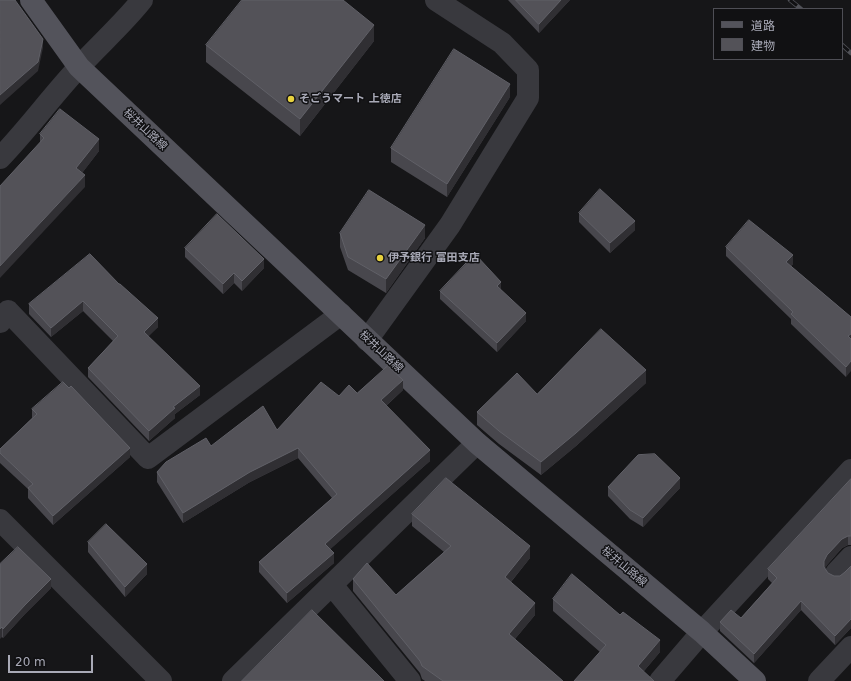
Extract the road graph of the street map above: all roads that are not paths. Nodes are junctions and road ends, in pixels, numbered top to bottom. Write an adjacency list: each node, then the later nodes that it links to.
1 (31, 0): 4 (main road, 桜井山路線)
2 (142, 0): 4 (street)
3 (436, 0): 8 (street)
4 (78, 67): 5 (street); 6 (main road, 桜井山路線)
5 (0, 158)
6 (341, 314): 7 (street); 8 (main road, 桜井山路線)
7 (0, 322)
8 (367, 340): 9 (main road, 桜井山路線)
9 (477, 444): 14 (street); 15 (main road, 桜井山路線)
10 (849, 476): 15 (street)
11 (1, 523): 17 (street)
12 (851, 557): 13 (street)
13 (836, 573)
14 (332, 585): 18 (street); 19 (street)
15 (702, 632): 20 (street); 21 (main road, 桜井山路線)
16 (851, 647): 22 (street)
17 (161, 681)
18 (233, 681)
19 (410, 681)
20 (660, 681)
21 (755, 681)
22 (819, 681)

